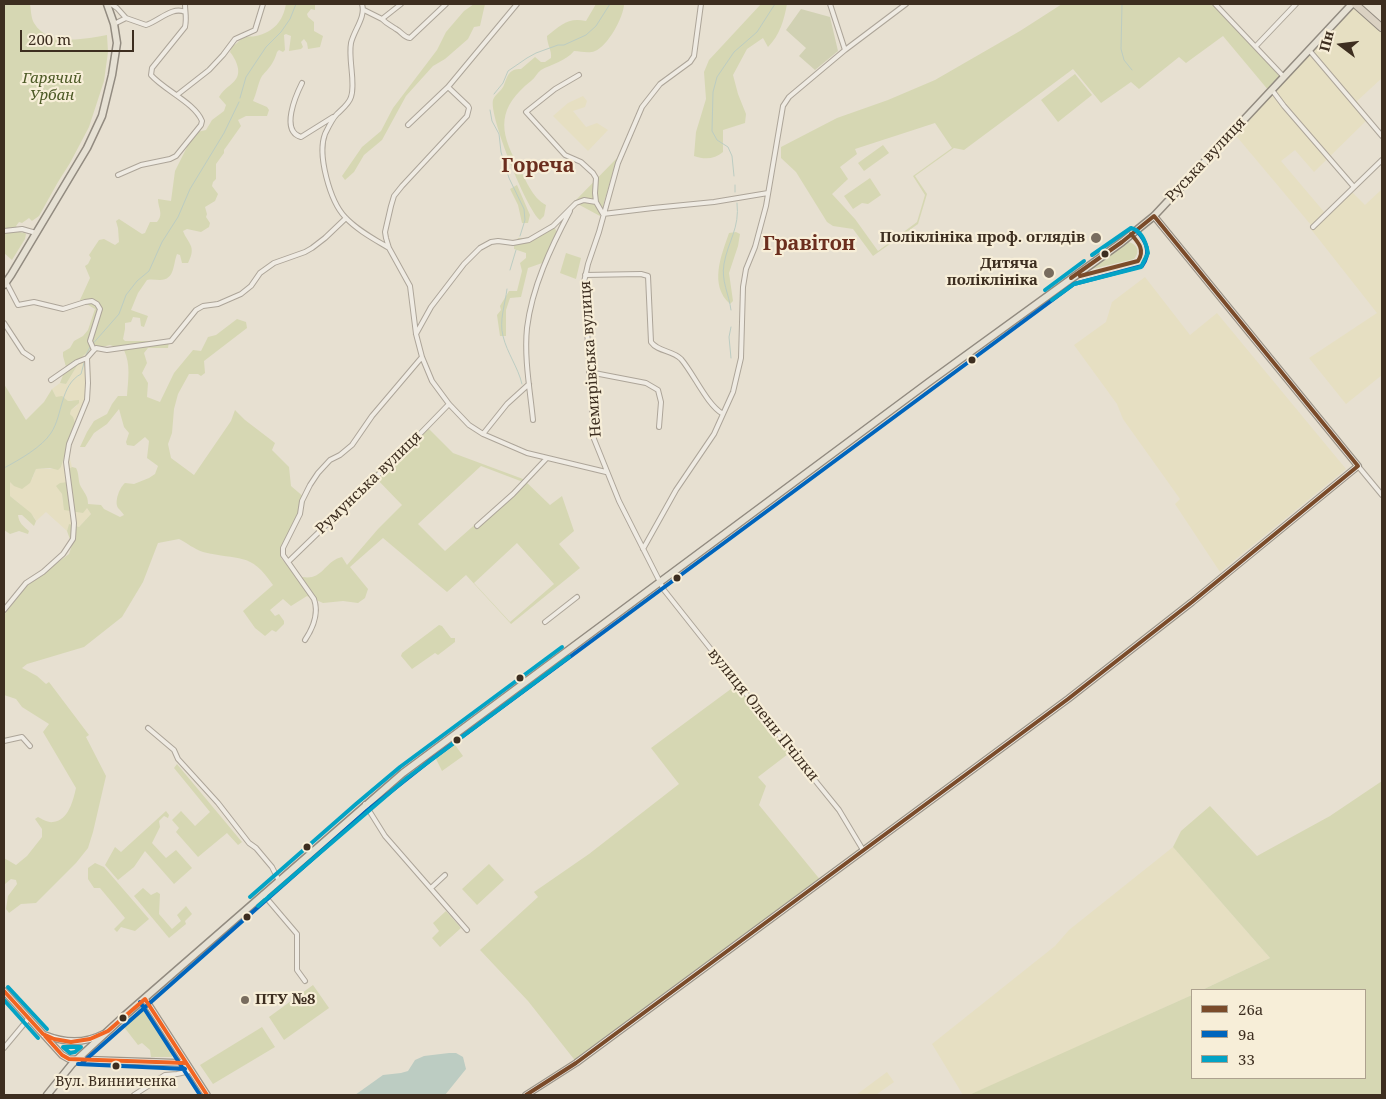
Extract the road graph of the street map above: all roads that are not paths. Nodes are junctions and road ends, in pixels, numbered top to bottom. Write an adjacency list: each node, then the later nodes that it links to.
1 (109, 4): 16 (street); 18 (main road)
2 (184, 4): 15 (street)
3 (263, 4): 28 (street)
4 (362, 4): 14 (street)
5 (401, 4): 17 (street)
6 (446, 4): 17 (street)
7 (517, 4): 26 (street)
8 (700, 4): 38 (street, Немирівська вулиця)
9 (830, 4): 21 (street)
10 (906, 4): 21 (street)
11 (1296, 4): 20 (street)
12 (1354, 4): 19 (highway); 22 (main road, Руська вулиця)
13 (1217, 5): 20 (street)
14 (364, 10): 17 (street); 29 (street)
15 (185, 12): 16 (street); 28 (street)
16 (126, 18): 18 (street)
17 (382, 19)
18 (114, 24): 43 (main road)
19 (1382, 28)
20 (1256, 46): 24 (street)
21 (845, 50): 35 (street)
22 (1309, 50): 24 (main road, Руська вулиця); 31 (street)
23 (579, 75): 36 (street)
24 (1284, 78): 27 (main road, Руська вулиця)
25 (302, 82): 29 (street)
26 (448, 87): 30 (street); 44 (street)
27 (1272, 90): 34 (street); 39 (main road, Руська вулиця)
28 (177, 95): 33 (street)
29 (335, 116): 40 (street)
30 (408, 125)
31 (1382, 136)
32 (1382, 160): 34 (street)
33 (118, 175)
34 (1354, 187): 41 (street)
35 (768, 193): 38 (street); 57 (street)
36 (596, 202): 37 (street); 38 (street)
37 (572, 207): 48 (street); 55 (street)
38 (604, 214): 45 (street, Немирівська вулиця)
39 (1154, 216): 62 (street); 68 (main road, Руська вулиця)
40 (346, 218): 44 (street); 49 (street)
41 (1313, 227)
42 (4, 231): 43 (street)
43 (36, 233): 46 (main road)
44 (389, 248): 48 (street)
45 (585, 275): 53 (street, Немирівська вулиця); 57 (street)
46 (5, 283): 49 (street)
47 (4, 324): 51 (street)
48 (416, 334): 50 (street)
49 (93, 348): 52 (street)
50 (422, 357): 56 (street); 67 (street)
51 (32, 358)
52 (87, 358): 54 (street); 70 (street)
53 (589, 372): 59 (street); 63 (street, Немирівська вулиця)
54 (51, 380)
55 (530, 384): 58 (street); 60 (street)
56 (449, 404): 60 (street); 67 (street, Румунська вулиця)
57 (723, 414): 66 (street)
58 (533, 420)
59 (659, 427)
60 (483, 434): 61 (street)
61 (547, 458): 63 (street); 65 (street)
62 (1358, 466): 64 (street); 77 (street)
63 (606, 472): 66 (street, Немирівська вулиця)
64 (1382, 495)
65 (477, 526)
66 (643, 549): 68 (street, Немирівська вулиця)
67 (288, 562): 72 (street)
68 (659, 583): 76 (main road, Руська вулиця); 77 (street, вулиця Олени Пчілки)
69 (577, 597): 71 (street)
70 (4, 610)
71 (545, 622)
72 (305, 640)
73 (148, 728): 79 (street)
74 (4, 741): 75 (street)
75 (30, 746)
76 (365, 804): 79 (main road, Руська вулиця); 80 (street)
77 (863, 850): 96 (street)
78 (445, 875): 80 (street)
79 (279, 881): 81 (main road, Руська вулиця)
80 (431, 888): 82 (street)
81 (263, 894): 83 (street); 85 (main road, Руська вулиця)
82 (467, 930)
83 (305, 981)
84 (4, 990): 86 (street)
85 (145, 999): 87 (main road, Руська вулиця); 91 (street)
86 (29, 1018): 88 (street); 89 (street)
87 (108, 1031): 88 (street); 90 (main road, Руська вулиця)
88 (43, 1034): 90 (street)
89 (4, 1048)
90 (78, 1058): 91 (street); 93 (main road, Руська вулиця)
91 (186, 1062): 92 (street)
92 (190, 1071): 94 (street); 95 (street)
93 (47, 1095)
94 (134, 1095)
95 (207, 1095)
96 (526, 1095)

